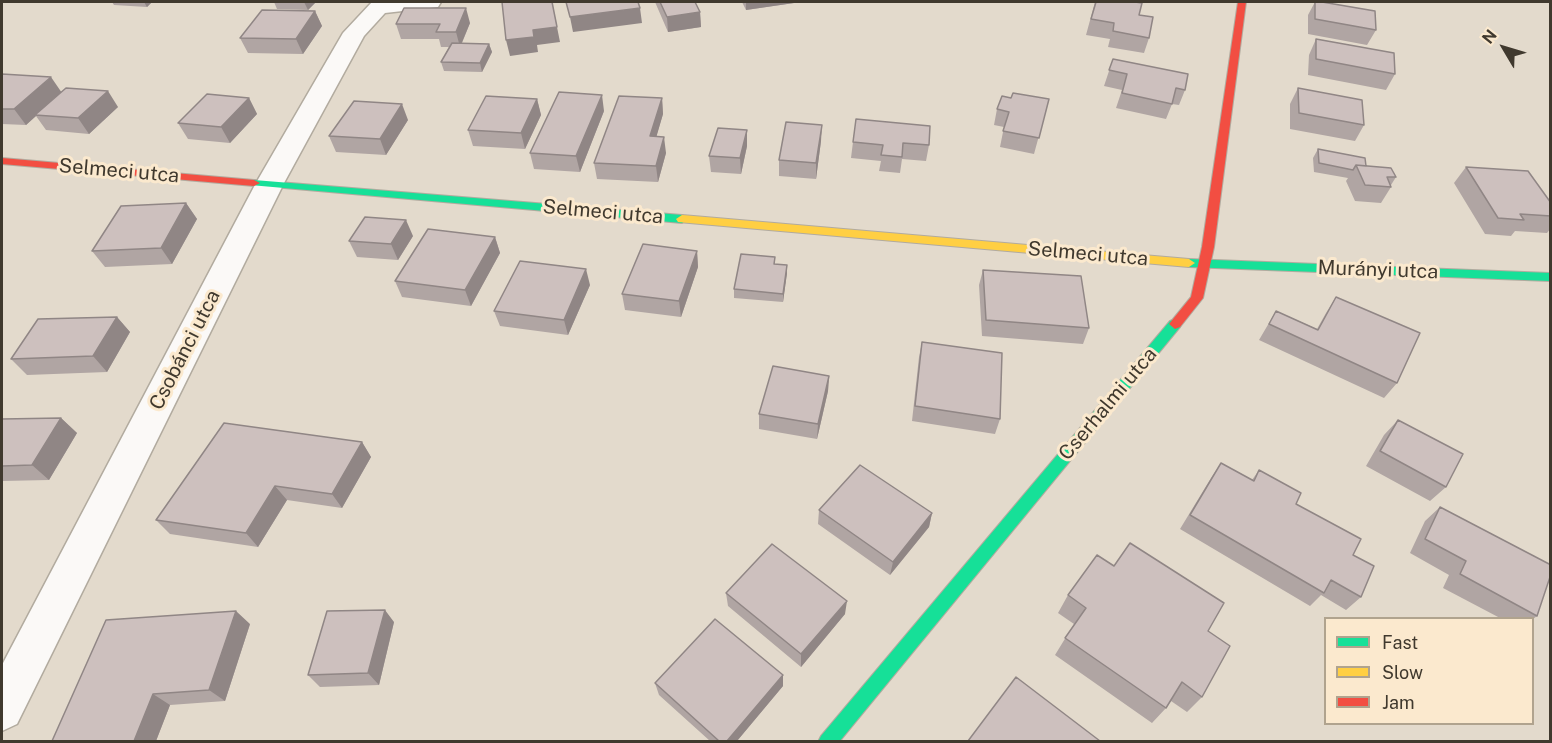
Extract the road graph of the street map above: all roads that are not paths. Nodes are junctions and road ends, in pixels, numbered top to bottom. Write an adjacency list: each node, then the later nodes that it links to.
1 (430, 2): 3 (street)
2 (1242, 2): 6 (street, Cserhalmi utca)
3 (381, 4): 5 (street, Csobánci utca)
4 (2, 161): 5 (street, Selmeci utca)
5 (270, 183): 6 (street, Selmeci utca); 8 (street, Csobánci utca)
6 (1205, 264): 7 (street, Murányi utca); 9 (street, Cserhalmi utca)
7 (1551, 277)
8 (2, 709)
9 (827, 741)

